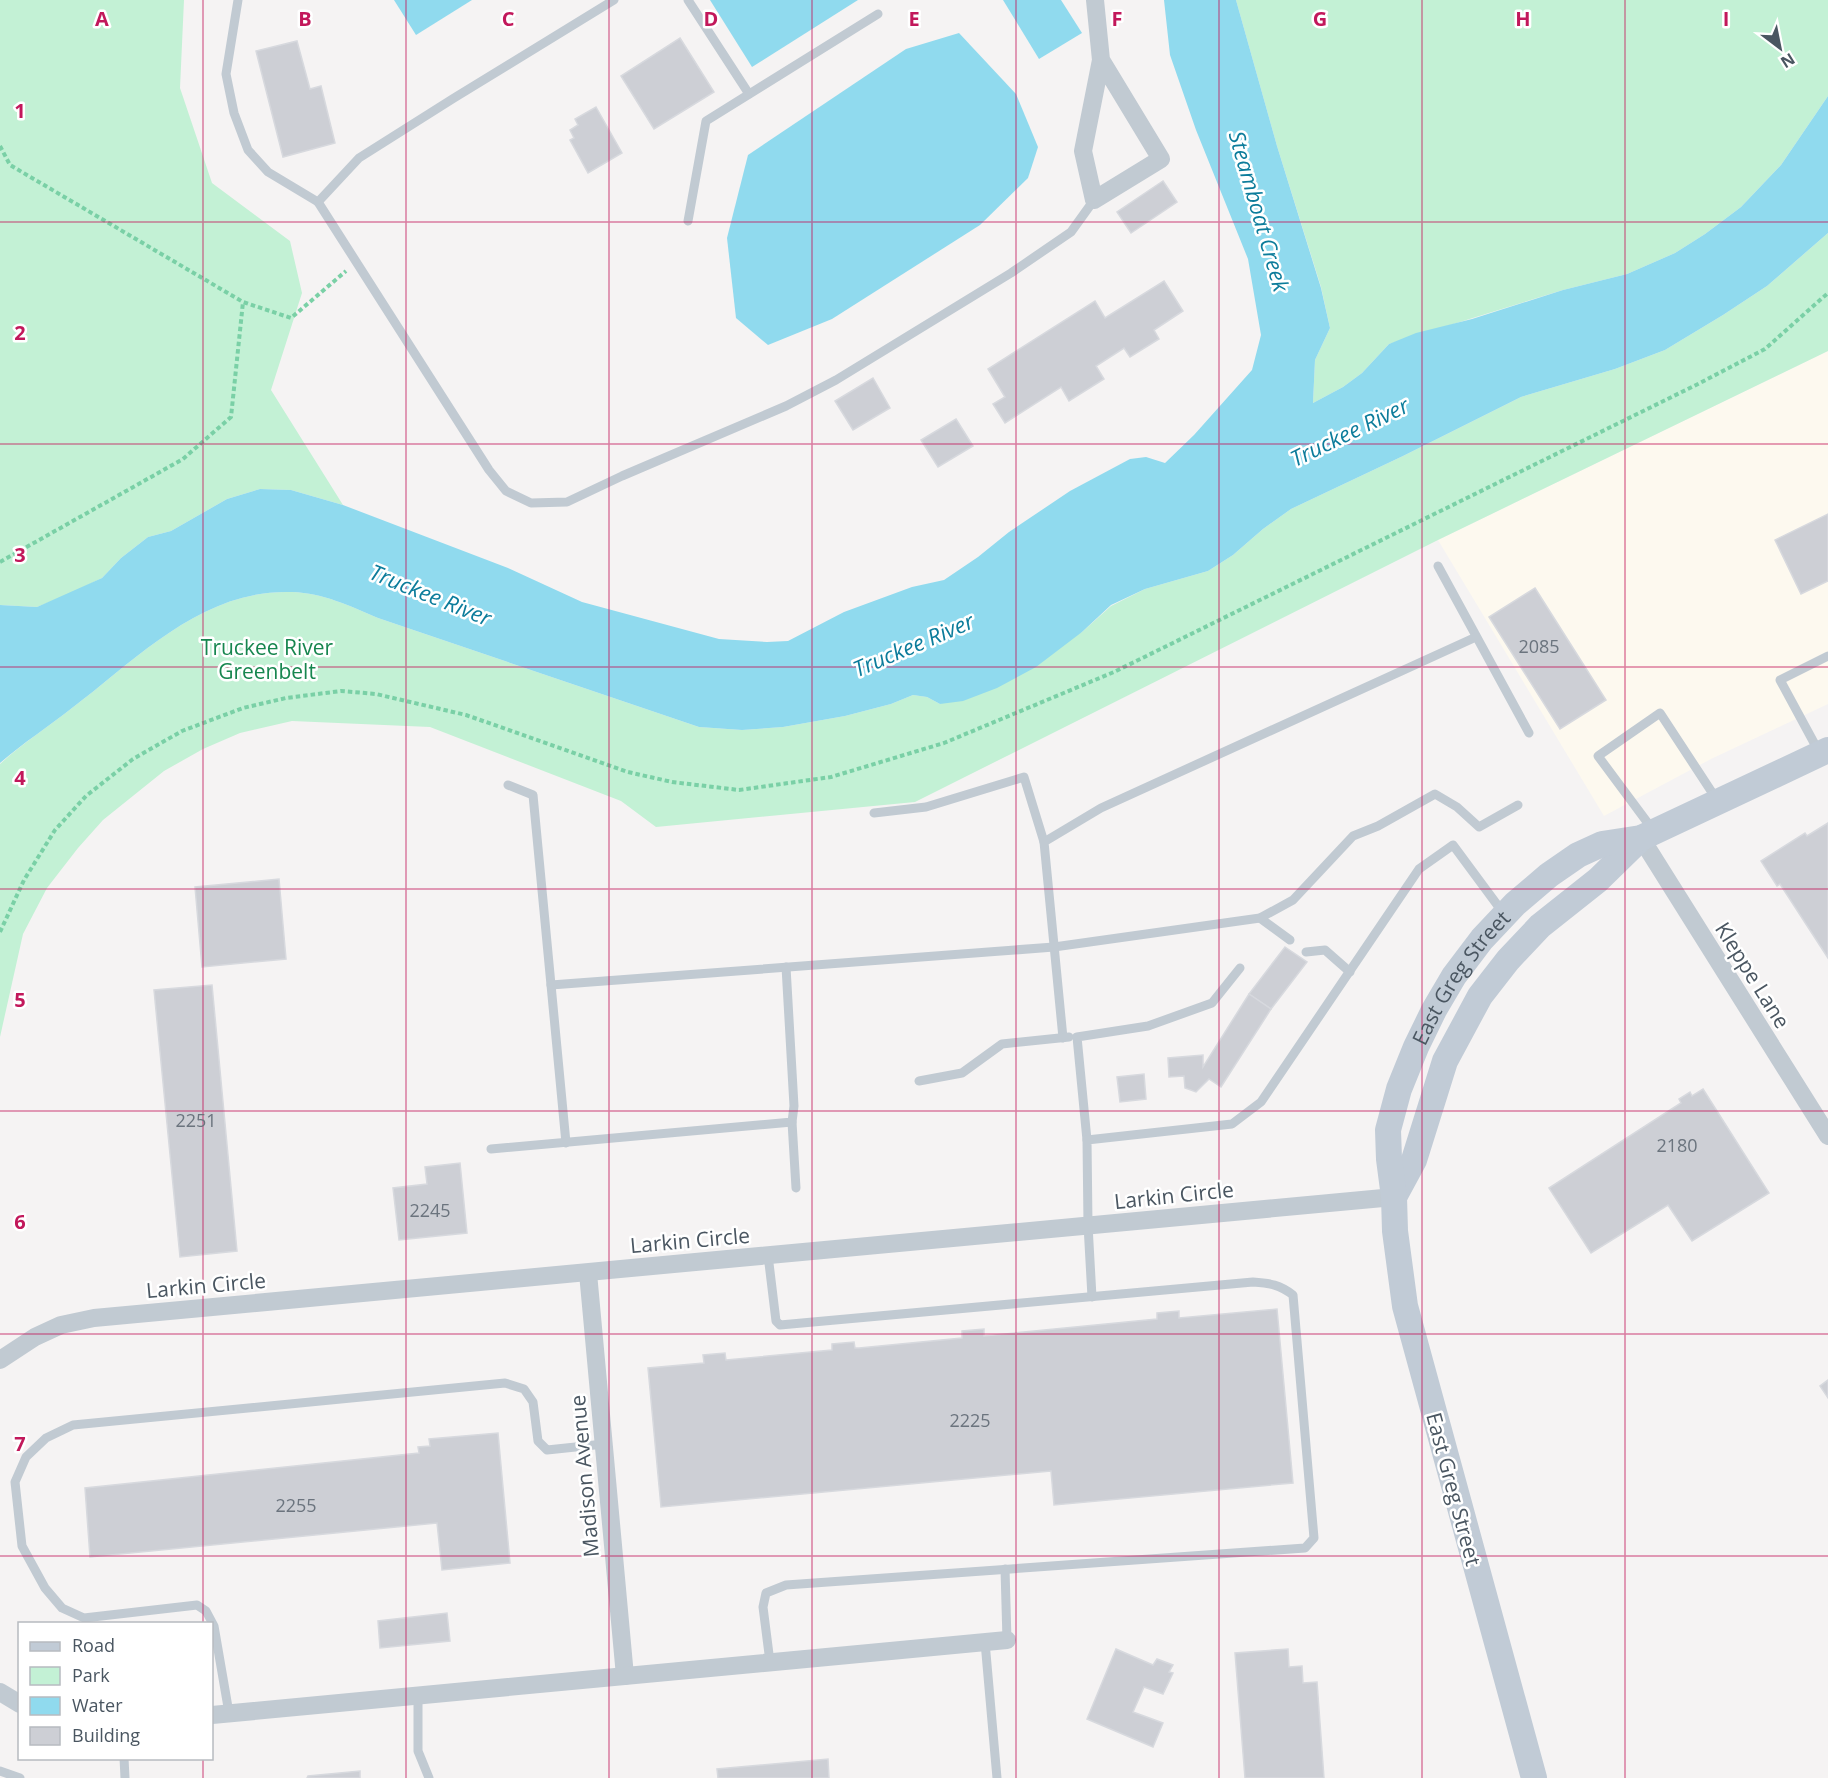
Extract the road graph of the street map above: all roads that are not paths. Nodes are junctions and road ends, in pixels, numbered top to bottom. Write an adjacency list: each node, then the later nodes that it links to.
1 (238, 0): 9 (lane)
2 (614, 0): 9 (lane)
3 (688, 0): 7 (lane)
4 (1095, 0): 6 (street)
5 (878, 14): 7 (lane)
6 (1101, 60): 8 (street); 8 (street)
7 (749, 94): 10 (lane)
8 (1094, 200): 9 (lane)
9 (318, 202)
10 (688, 220)
11 (1438, 566): 12 (lane)
12 (1476, 637): 14 (lane); 21 (lane)
13 (1828, 656): 15 (lane)
14 (1529, 733)
15 (1824, 752): 17 (main road, East Greg Street)
16 (508, 785): 30 (lane)
17 (1718, 802): 20 (main road, East Greg Street); 20 (lane)
18 (1518, 806): 23 (lane)
19 (874, 813): 21 (lane)
20 (1648, 835): 22 (main road, East Greg Street); 35 (street, Kleppe Lane); 40 (main road, East Greg Street)
21 (1044, 842): 25 (lane)
22 (1505, 915): 29 (lane); 40 (main road, East Greg Street)
23 (1260, 918): 24 (lane); 25 (lane)
24 (1290, 940)
25 (1054, 947): 27 (lane); 32 (lane)
26 (1306, 952): 29 (lane)
27 (786, 967): 30 (lane); 34 (lane)
28 (1240, 968): 31 (lane)
29 (1350, 972): 36 (lane)
30 (551, 985): 37 (lane)
31 (1077, 1036): 32 (lane); 36 (lane)
32 (1064, 1038): 33 (lane)
33 (919, 1081)
34 (792, 1122): 37 (lane); 39 (lane)
35 (1828, 1136)
36 (1087, 1140): 41 (lane)
37 (566, 1143): 38 (lane)
38 (491, 1149)
39 (796, 1188)
40 (1394, 1197): 41 (street, Larkin Circle); 64 (main road, East Greg Street)
41 (1088, 1226): 42 (street, Larkin Circle); 44 (lane)
42 (768, 1256): 43 (street, Larkin Circle); 44 (lane)
43 (588, 1273): 45 (street, Larkin Circle); 46 (street, Madison Avenue)
44 (1092, 1297): 47 (lane)
45 (0, 1360)
46 (604, 1444): 48 (lane); 53 (street, Madison Avenue)
47 (1005, 1569): 50 (lane); 52 (lane)
48 (212, 1622)
49 (213, 1624): 57 (lane)
50 (1007, 1640): 51 (street)
51 (985, 1642): 52 (street); 63 (lane)
52 (770, 1662): 53 (street)
53 (625, 1676): 55 (street)
54 (0, 1692): 56 (street)
55 (418, 1695): 57 (street); 62 (lane)
56 (18, 1703)
57 (220, 1714)
58 (124, 1760): 61 (lane)
59 (0, 1771): 60 (lane)
60 (20, 1778)
61 (125, 1778)
62 (429, 1778)
63 (997, 1778)
64 (1534, 1778)

